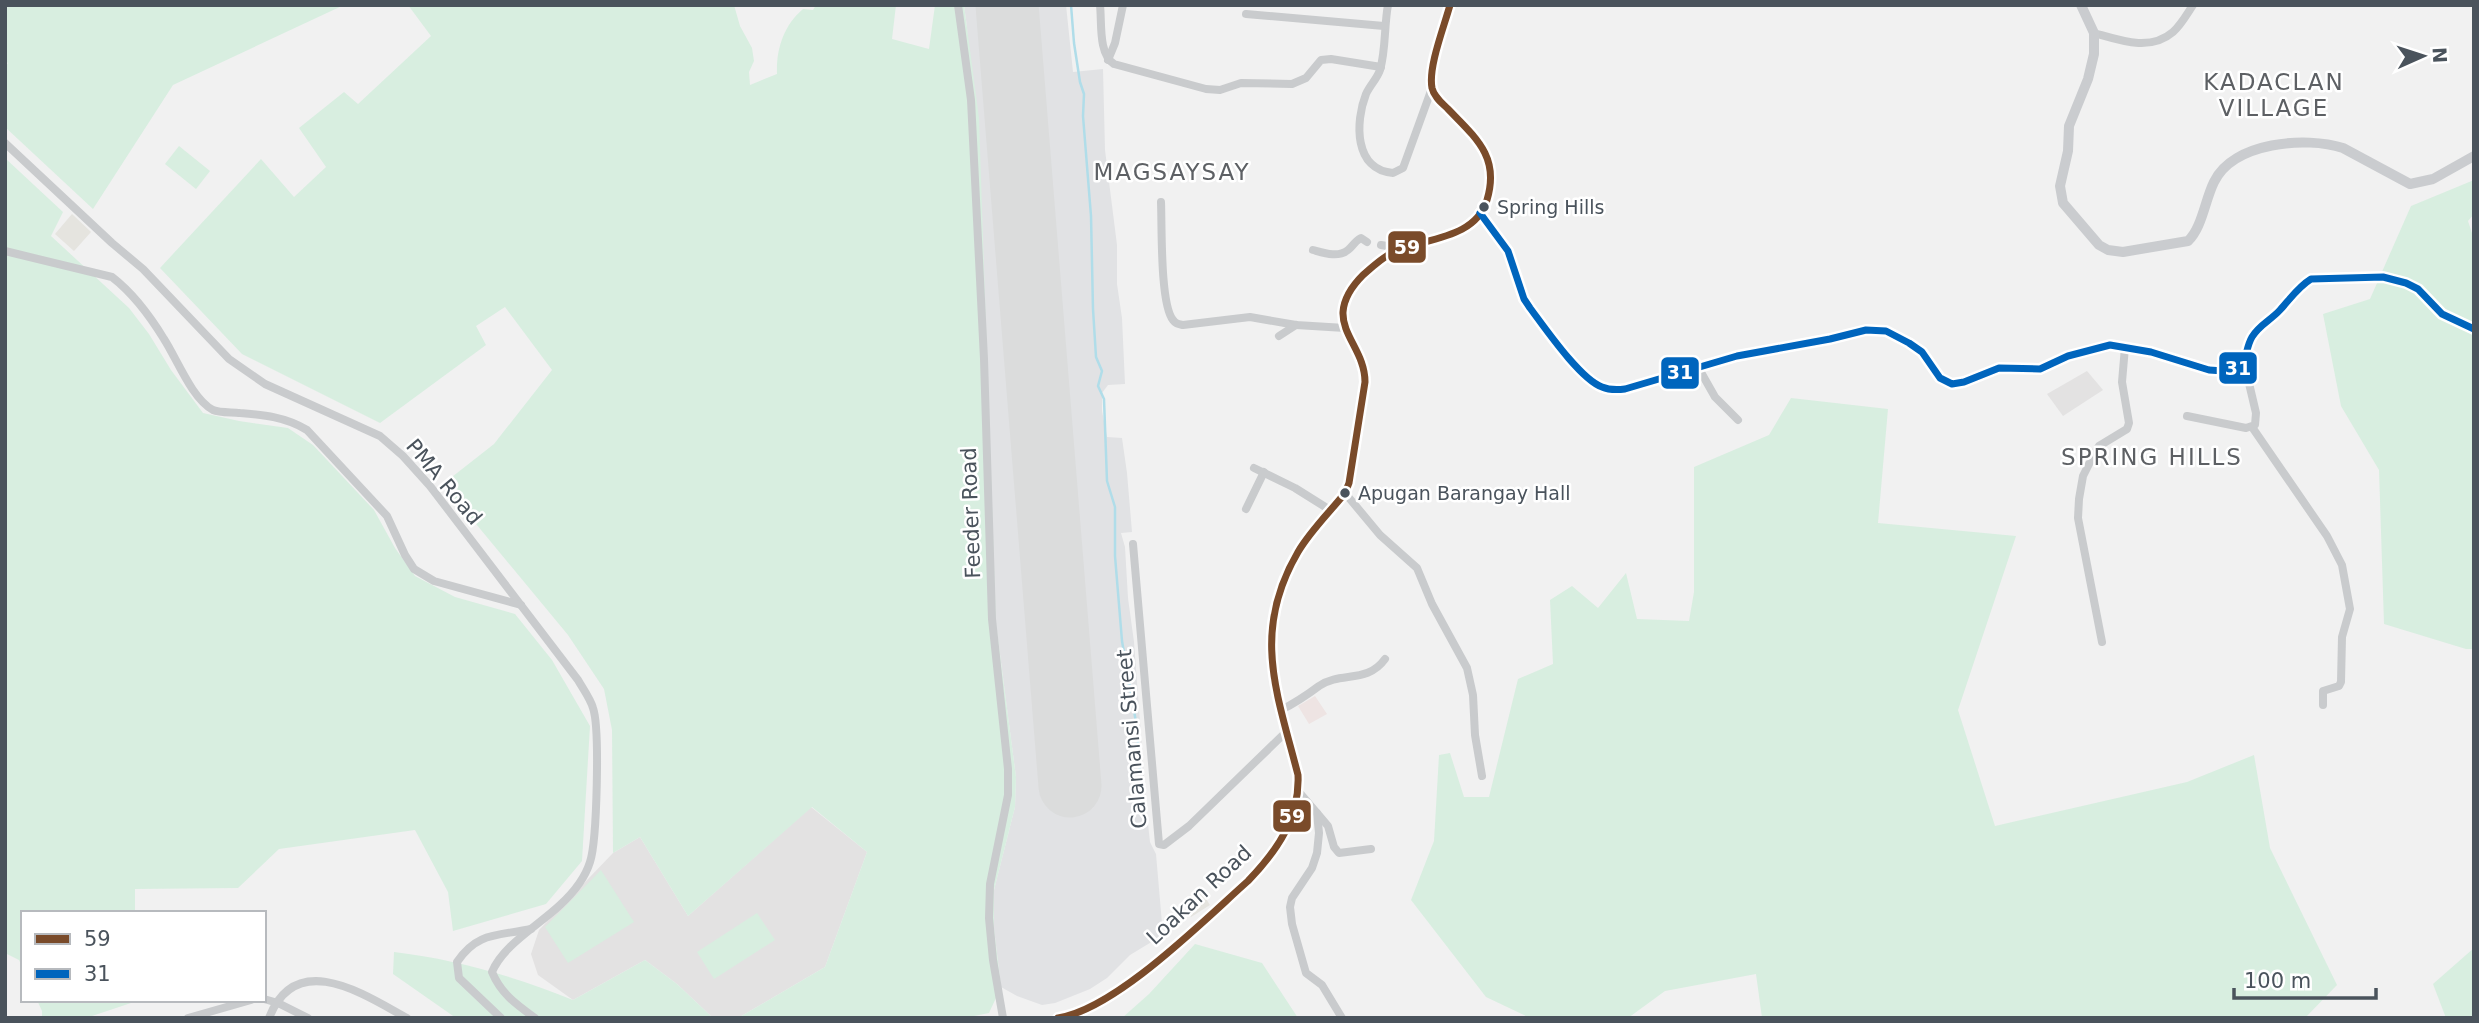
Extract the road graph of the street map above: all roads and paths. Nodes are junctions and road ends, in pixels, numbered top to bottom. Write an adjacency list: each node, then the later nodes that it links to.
1 (958, 5): 59 (street, Feeder Road)
2 (1100, 5): 11 (street)
3 (1122, 5): 11 (street)
4 (1388, 5): 9 (street)
5 (1450, 5): 13 (main road)
6 (2081, 5): 10 (main road)
7 (2193, 5): 10 (street)
8 (1246, 14): 9 (street)
9 (1384, 26): 12 (street)
10 (2094, 33): 15 (main road)
11 (1108, 60): 12 (street)
12 (1381, 67): 13 (street)
13 (1432, 88): 17 (main road)
14 (5, 143): 39 (street, PMA Road)
15 (2474, 156)
16 (1161, 202): 23 (street)
17 (1480, 213): 22 (main road); 29 (street)
18 (1367, 242): 20 (street)
19 (1381, 245): 22 (street)
20 (1313, 250)
21 (5, 251): 39 (street)
22 (1392, 253): 24 (main road)
23 (1296, 325): 24 (street); 26 (street)
24 (1345, 328): 35 (main road, Loakan Road)
25 (2474, 329): 28 (street)
26 (1279, 336)
27 (2125, 347): 28 (street); 29 (street); 40 (street)
28 (2244, 362): 32 (street)
29 (1698, 367): 31 (street)
30 (2188, 416): 32 (street)
31 (1738, 420)
32 (2252, 428): 42 (street)
33 (1254, 468): 34 (street)
34 (1264, 472): 36 (street); 37 (street)
35 (1345, 493): 37 (main road, Loakan Road); 45 (street)
36 (1246, 509)
37 (1330, 510): 43 (main road, Loakan Road)
38 (1133, 544): 44 (street, Calamansi Street)
39 (521, 605): 49 (street, PMA Road)
40 (2102, 642)
41 (1385, 659): 43 (street)
42 (2323, 705)
43 (1281, 710): 44 (main road, Loakan Road)
44 (1286, 732): 46 (main road, Loakan Road)
45 (1482, 776)
46 (1299, 792): 47 (street); 60 (main road, Loakan Road)
47 (1317, 813): 48 (street); 61 (street)
48 (1371, 849)
49 (531, 929): 57 (street, PMA Road); 58 (street, PMA Road)
50 (266, 1000): 52 (street)
51 (244, 1002): 53 (street)
52 (278, 1003): 54 (street); 55 (street); 56 (street)
53 (188, 1018)
54 (270, 1018)
55 (308, 1018)
56 (407, 1018)
57 (501, 1018)
58 (535, 1018)
59 (1003, 1018)
60 (1058, 1018)
61 (1342, 1018)

